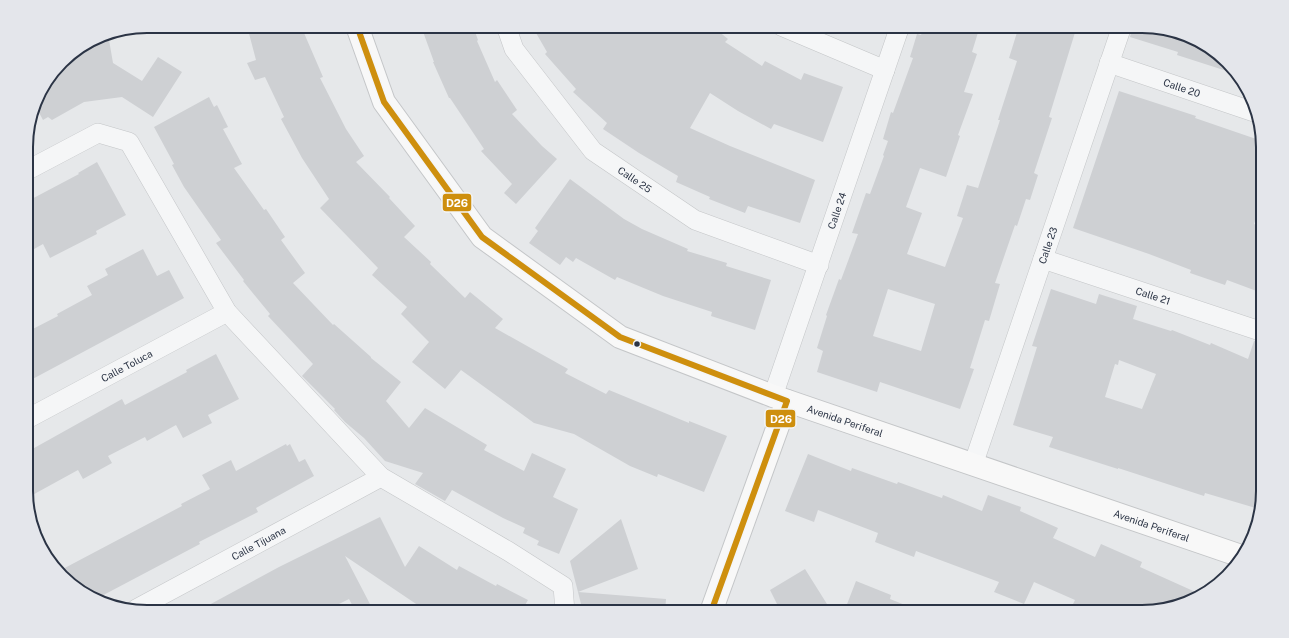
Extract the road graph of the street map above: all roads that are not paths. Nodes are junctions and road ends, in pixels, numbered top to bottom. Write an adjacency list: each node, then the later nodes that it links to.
1 (360, 33): 14 (street, Avenida Periferal)
2 (508, 33): 11 (street, Calle 25)
3 (798, 33): 7 (street)
4 (898, 33): 7 (street, Calle 24)
5 (1120, 33): 6 (street, Calle 23)
6 (1109, 63): 8 (street, Calle 20); 10 (street, Calle 23)
7 (885, 70): 11 (street, Calle 24)
8 (1249, 110)
9 (33, 167): 12 (street)
10 (1043, 259): 13 (street, Calle 21); 16 (street, Calle 23)
11 (819, 265): 14 (street, Calle 24)
12 (227, 312): 15 (street, Calle Toluca); 17 (street)
13 (1256, 330)
14 (780, 399): 16 (street, Avenida Periferal); 21 (street)
15 (33, 416)
16 (973, 465): 18 (street, Avenida Periferal)
17 (381, 477): 19 (street, Calle Tijuana); 20 (street)
18 (1237, 555)
19 (144, 605)
20 (564, 605)
21 (713, 605)

